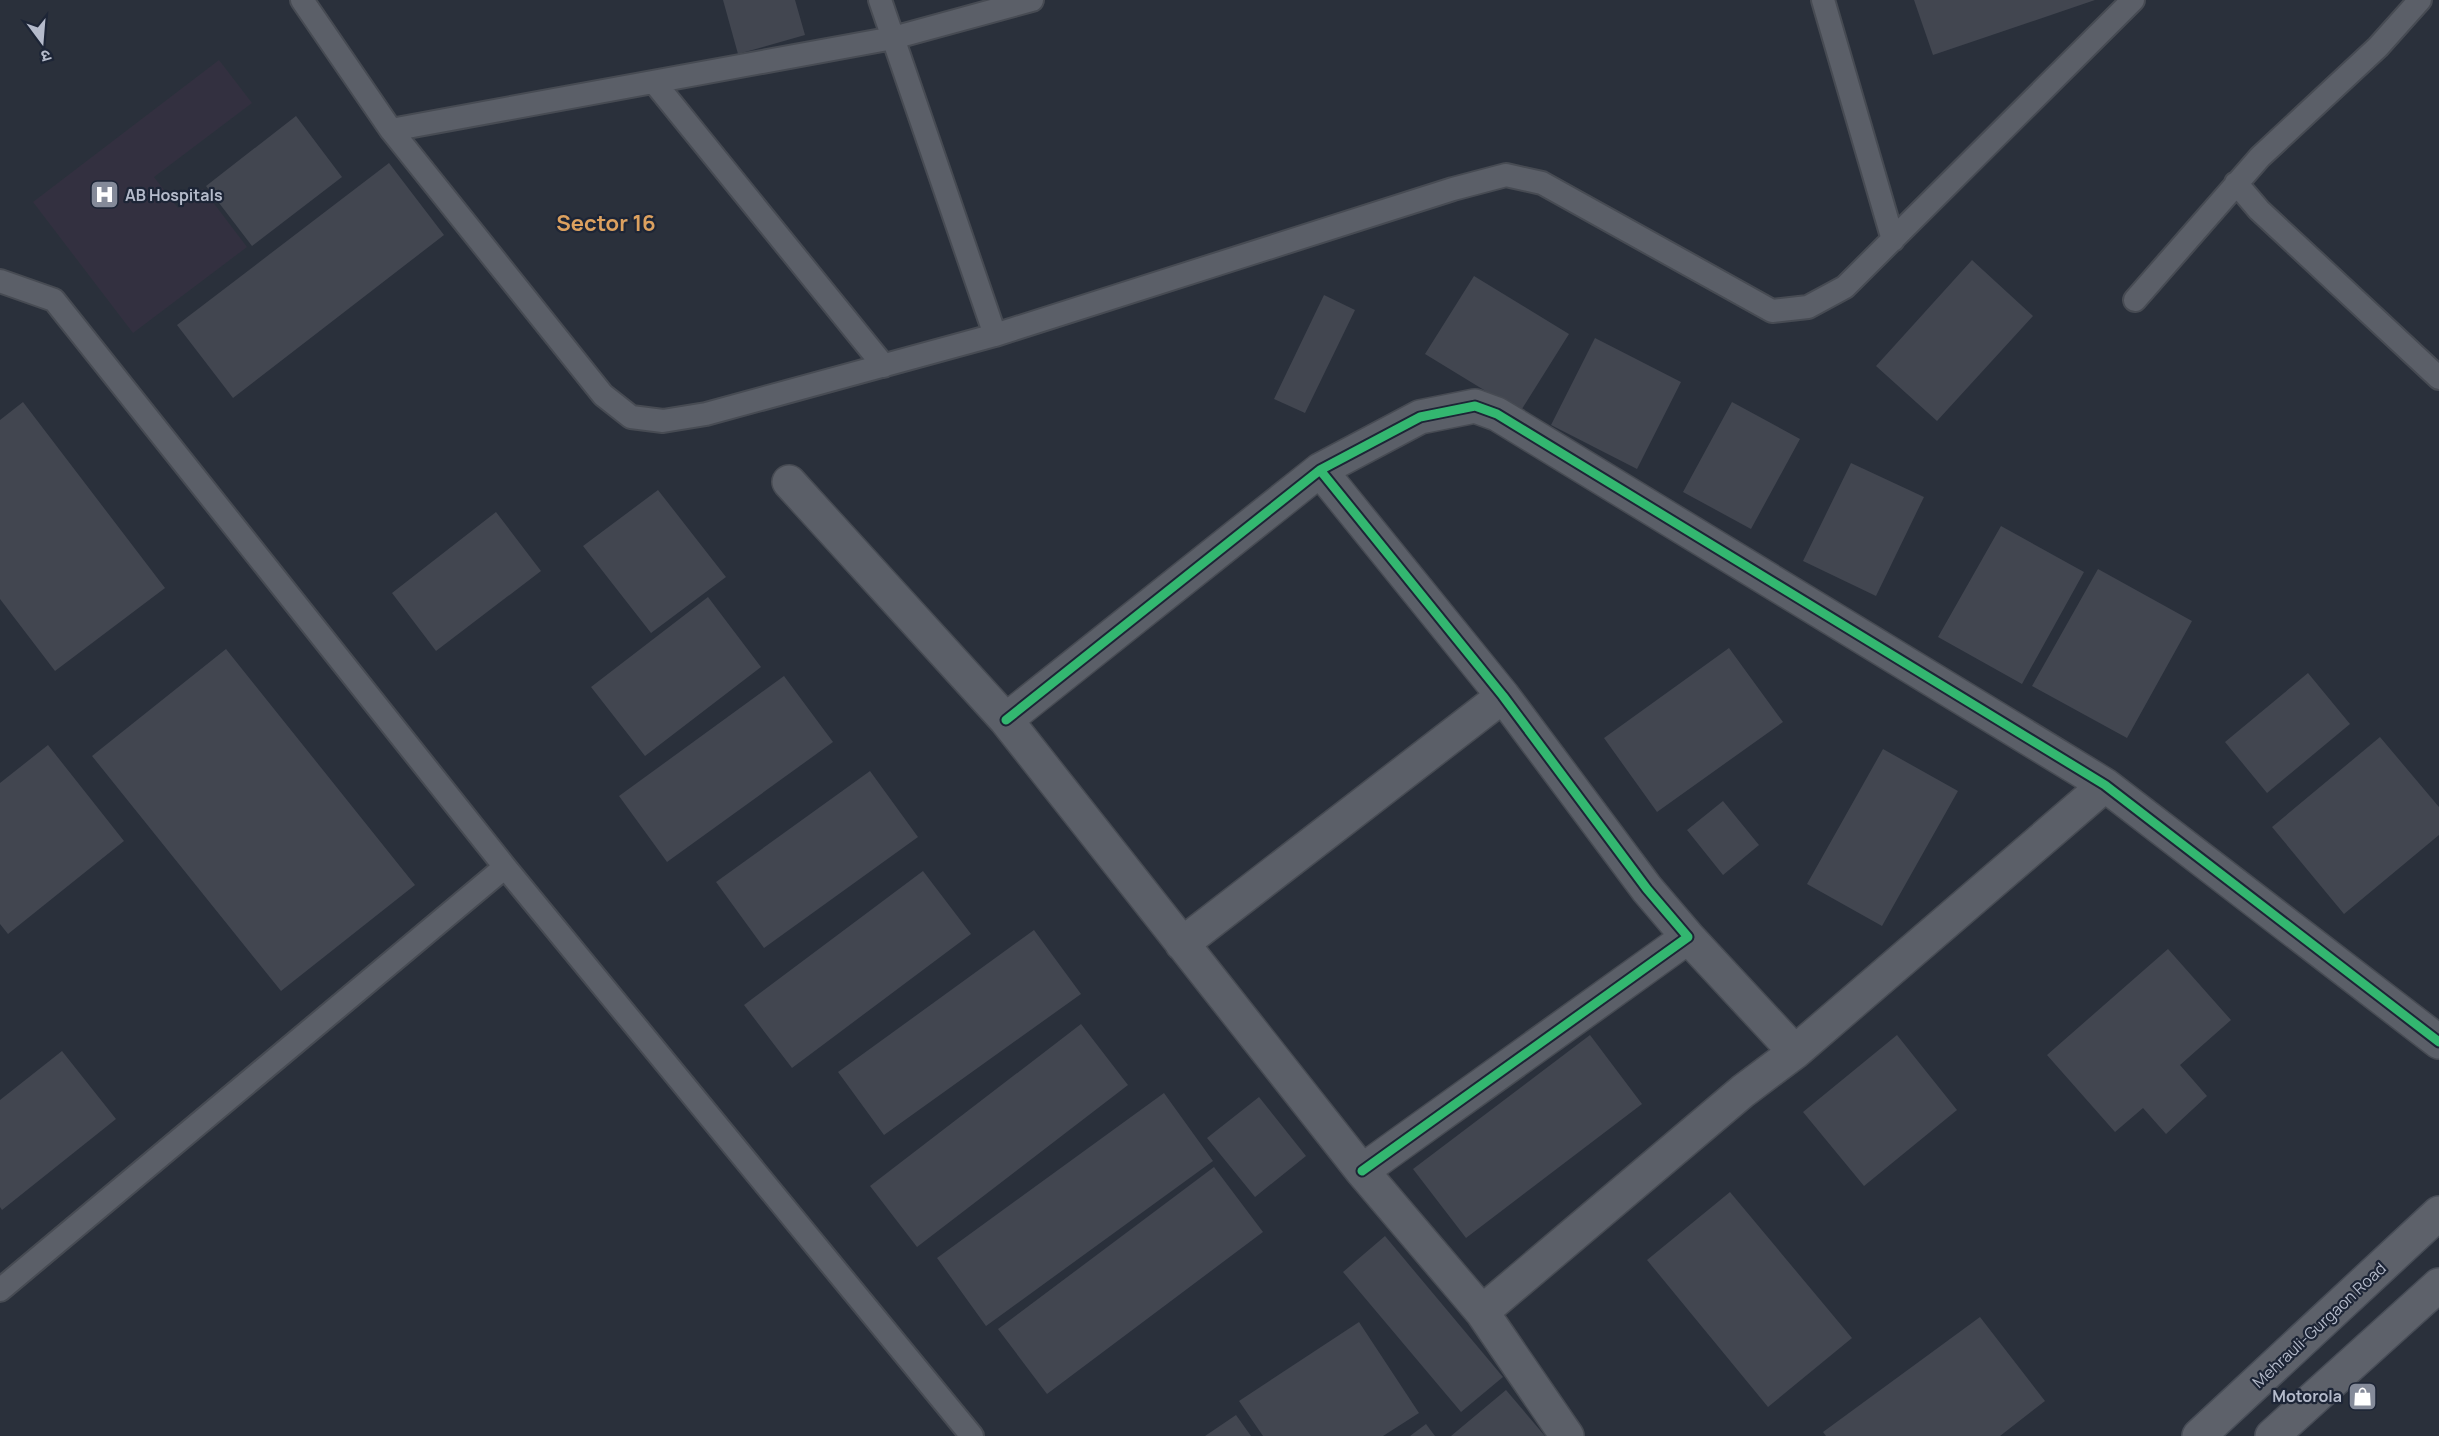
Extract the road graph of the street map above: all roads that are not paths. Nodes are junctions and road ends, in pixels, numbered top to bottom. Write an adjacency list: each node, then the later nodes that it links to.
1 (302, 0): 9 (lane)
2 (880, 0): 7 (lane)
3 (1032, 0): 7 (lane)
4 (1823, 0): 11 (lane)
5 (2133, 0): 11 (lane)
6 (2420, 0): 10 (lane)
7 (893, 38): 8 (lane); 14 (lane)
8 (654, 82): 9 (lane); 15 (lane)
9 (391, 130): 15 (lane)
10 (2236, 183): 13 (lane); 16 (lane)
11 (1893, 240): 14 (lane)
12 (0, 281): 22 (lane)
13 (2135, 300)
14 (995, 335): 15 (lane)
15 (884, 366)
16 (2439, 378)
17 (1320, 470): 19 (street); 20 (street); 21 (street)
18 (789, 482): 20 (street)
19 (1503, 696): 23 (street); 24 (street)
20 (1006, 720): 24 (street)
21 (2105, 785): 25 (street); 26 (street)
22 (505, 867): 30 (lane); 32 (lane)
23 (1688, 937): 26 (street); 27 (street)
24 (1182, 944): 27 (street)
25 (2439, 1042)
26 (1795, 1052): 31 (street)
27 (1362, 1171): 31 (street)
28 (2439, 1213): 34 (main road, Mehrauli-Gurgaon Road)
29 (2439, 1285): 35 (main road)
30 (0, 1290)
31 (1482, 1312): 33 (street)
32 (972, 1436)
33 (1567, 1436)
34 (2199, 1436)
35 (2272, 1436)

